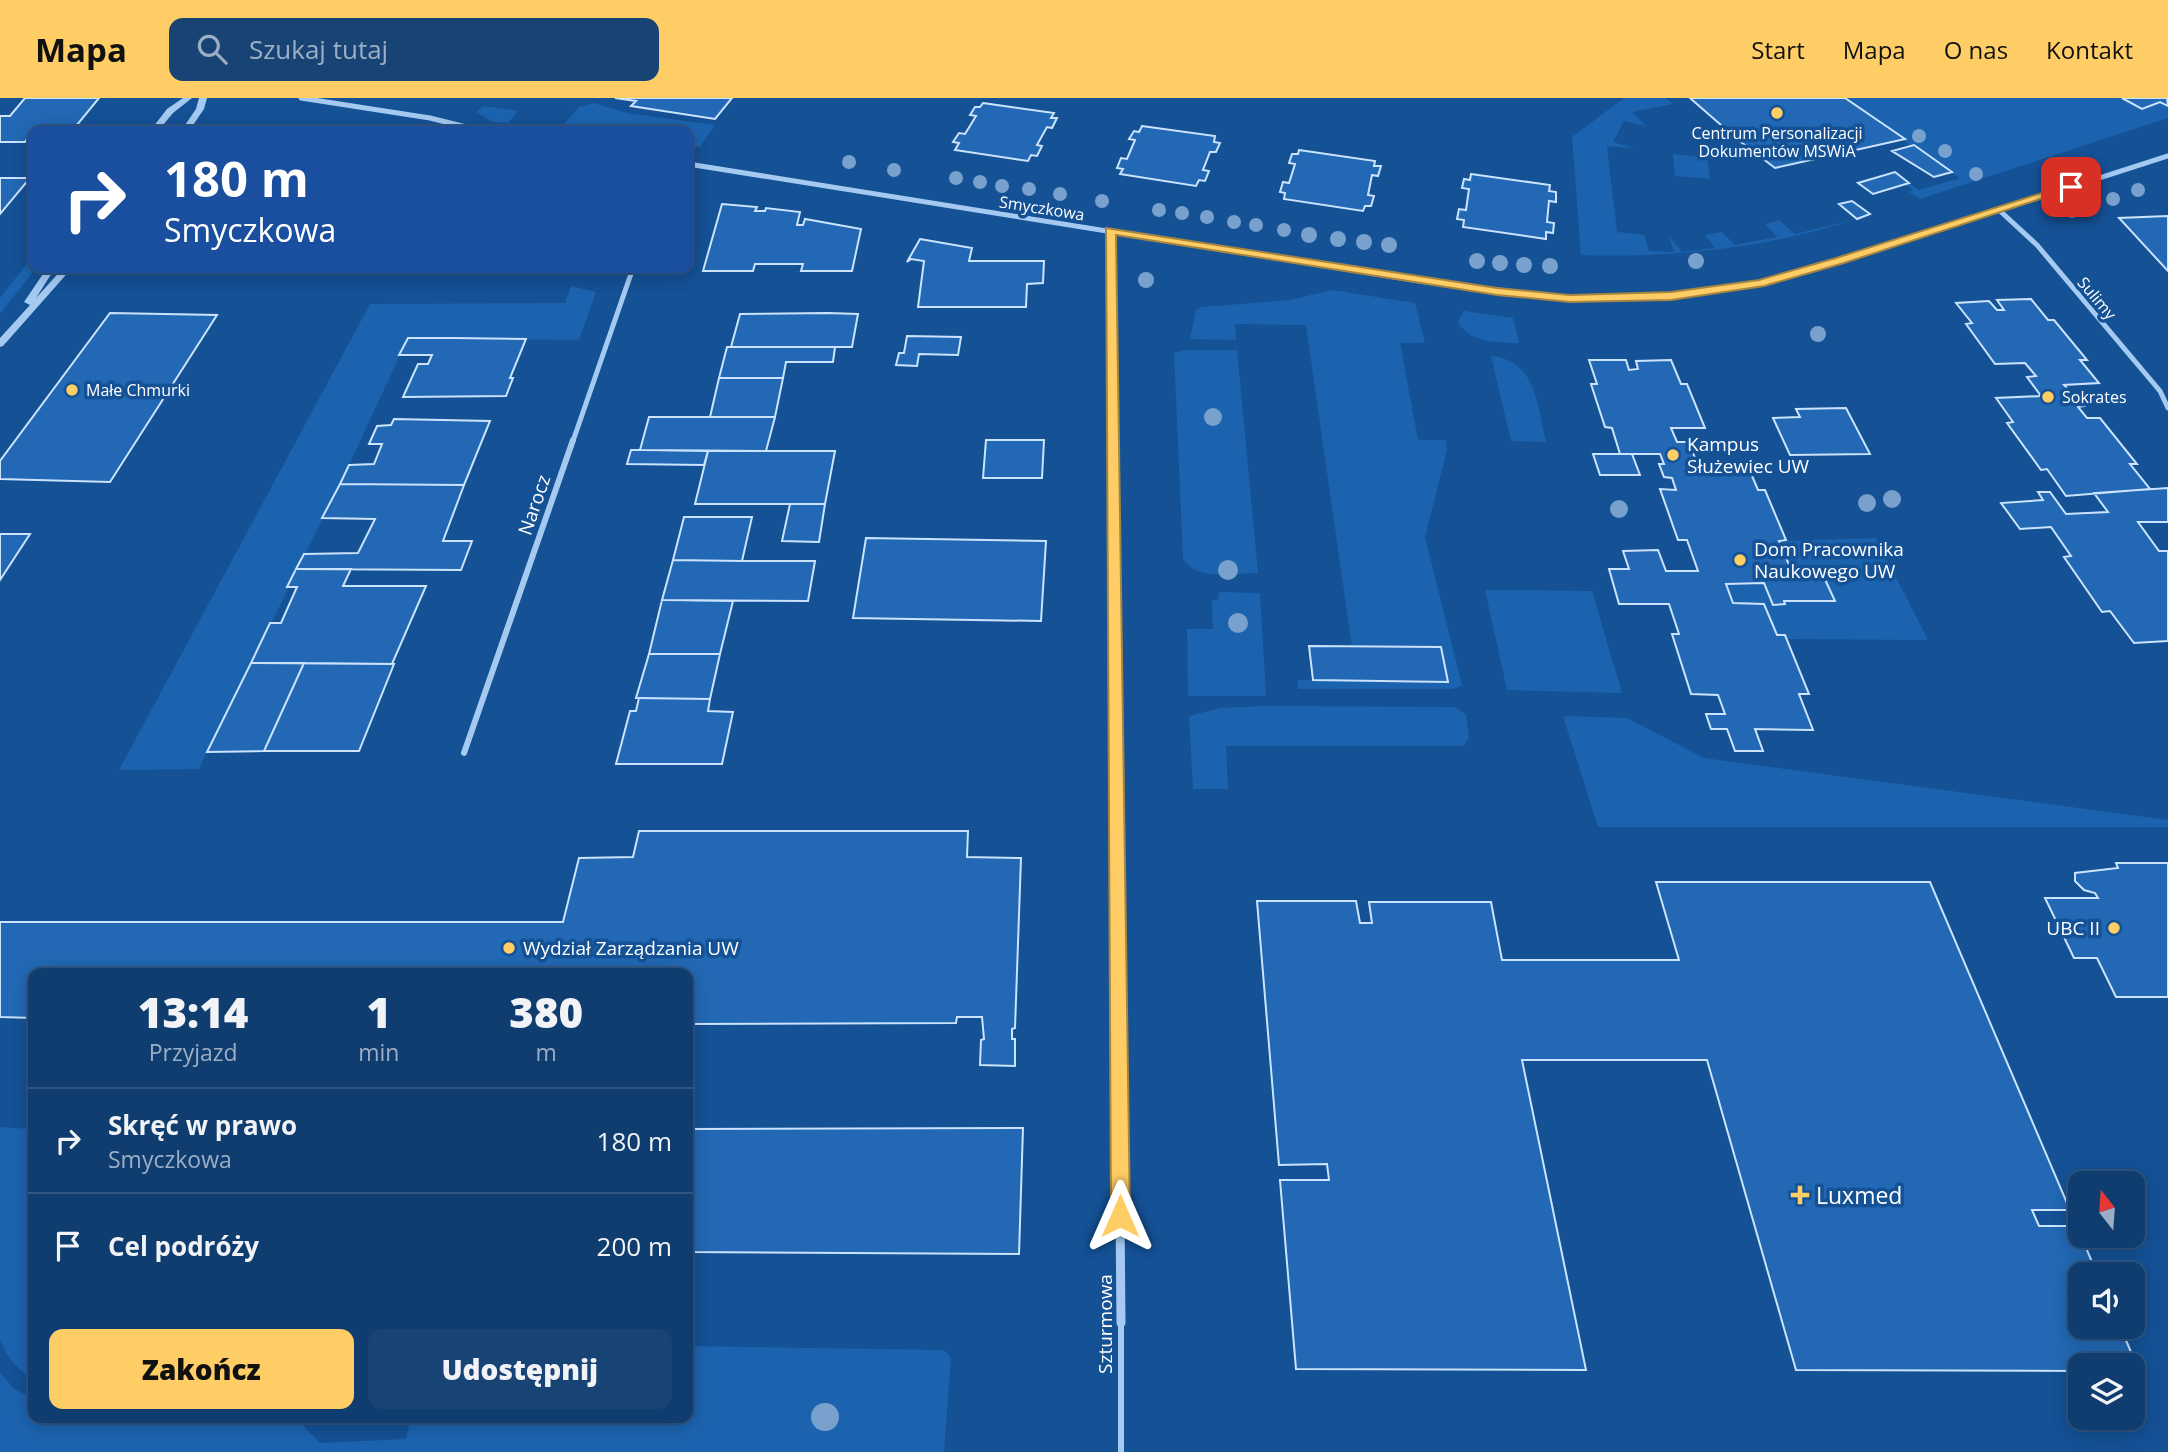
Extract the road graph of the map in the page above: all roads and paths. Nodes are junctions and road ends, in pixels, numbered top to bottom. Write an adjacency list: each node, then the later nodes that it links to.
1 (188, 98): 4 (street)
2 (203, 98): 5 (street)
3 (302, 98): 6 (street)
4 (158, 126)
5 (188, 126)
6 (462, 126)
7 (2168, 156): 9 (street, Smyczkowa)
8 (693, 165): 10 (street, Smyczkowa)
9 (1999, 210): 10 (street, Smyczkowa); 16 (street, Sulimy)
10 (1110, 231): 18 (street, Szturmowa)
11 (48, 273): 14 (street)
12 (63, 273): 14 (street)
13 (631, 273): 17 (street, Narocz)
14 (16, 323): 15 (street)
15 (0, 343)
16 (2168, 408)
17 (464, 753)
18 (1121, 1323): 19 (lane, Szturmowa)
19 (1121, 1452)

